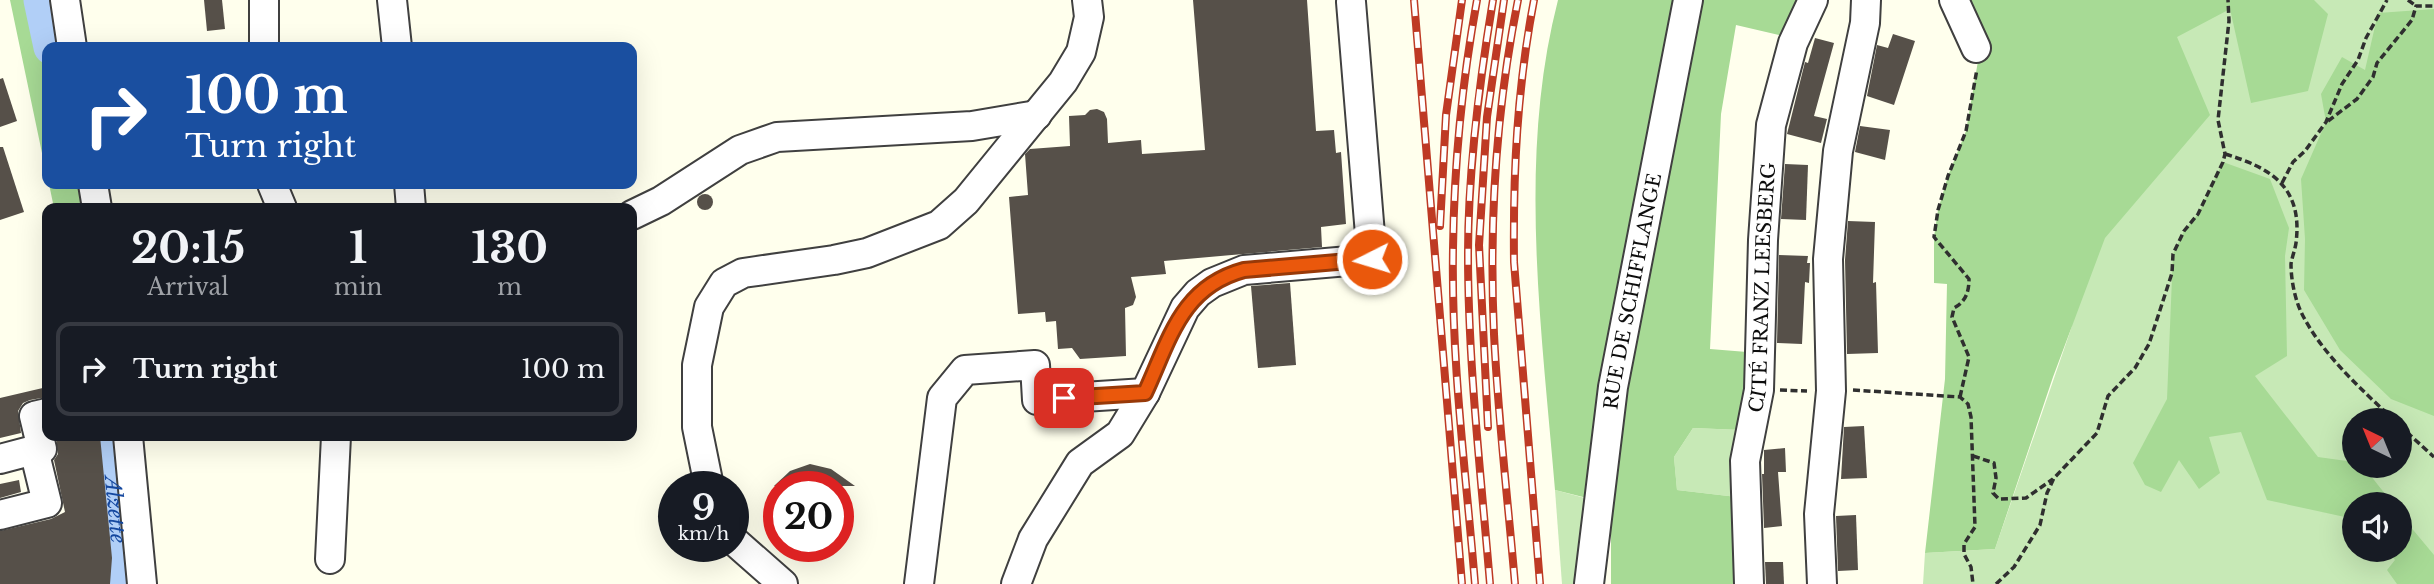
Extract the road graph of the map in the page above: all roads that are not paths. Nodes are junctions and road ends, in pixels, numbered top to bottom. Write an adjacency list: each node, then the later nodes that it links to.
1 (65, 0): 10 (street)
2 (264, 0): 11 (street)
3 (392, 0): 12 (street)
4 (1087, 0): 14 (street)
5 (1688, 0): 30 (street, RUE DE SCHIFFLANGE)
6 (1813, 0): 31 (street, CITÉ FRANZ LEESBERG)
7 (1866, 0): 32 (street)
8 (1954, 0): 13 (street)
9 (1351, 2): 16 (street)
10 (71, 42)
11 (264, 42)
12 (396, 42)
13 (1976, 48)
14 (1037, 115): 15 (street); 22 (street)
15 (637, 213)
16 (1145, 393): 28 (street); 29 (street)
17 (42, 414): 20 (street)
18 (128, 441): 26 (street)
19 (336, 441): 25 (street)
20 (34, 450): 21 (street); 23 (street)
21 (0, 459)
22 (706, 471)
23 (0, 515)
24 (749, 554): 27 (street)
25 (330, 559)
26 (142, 584)
27 (783, 584)
28 (919, 584)
29 (1016, 584)
30 (1589, 584)
31 (1749, 584)
32 (1822, 584)

